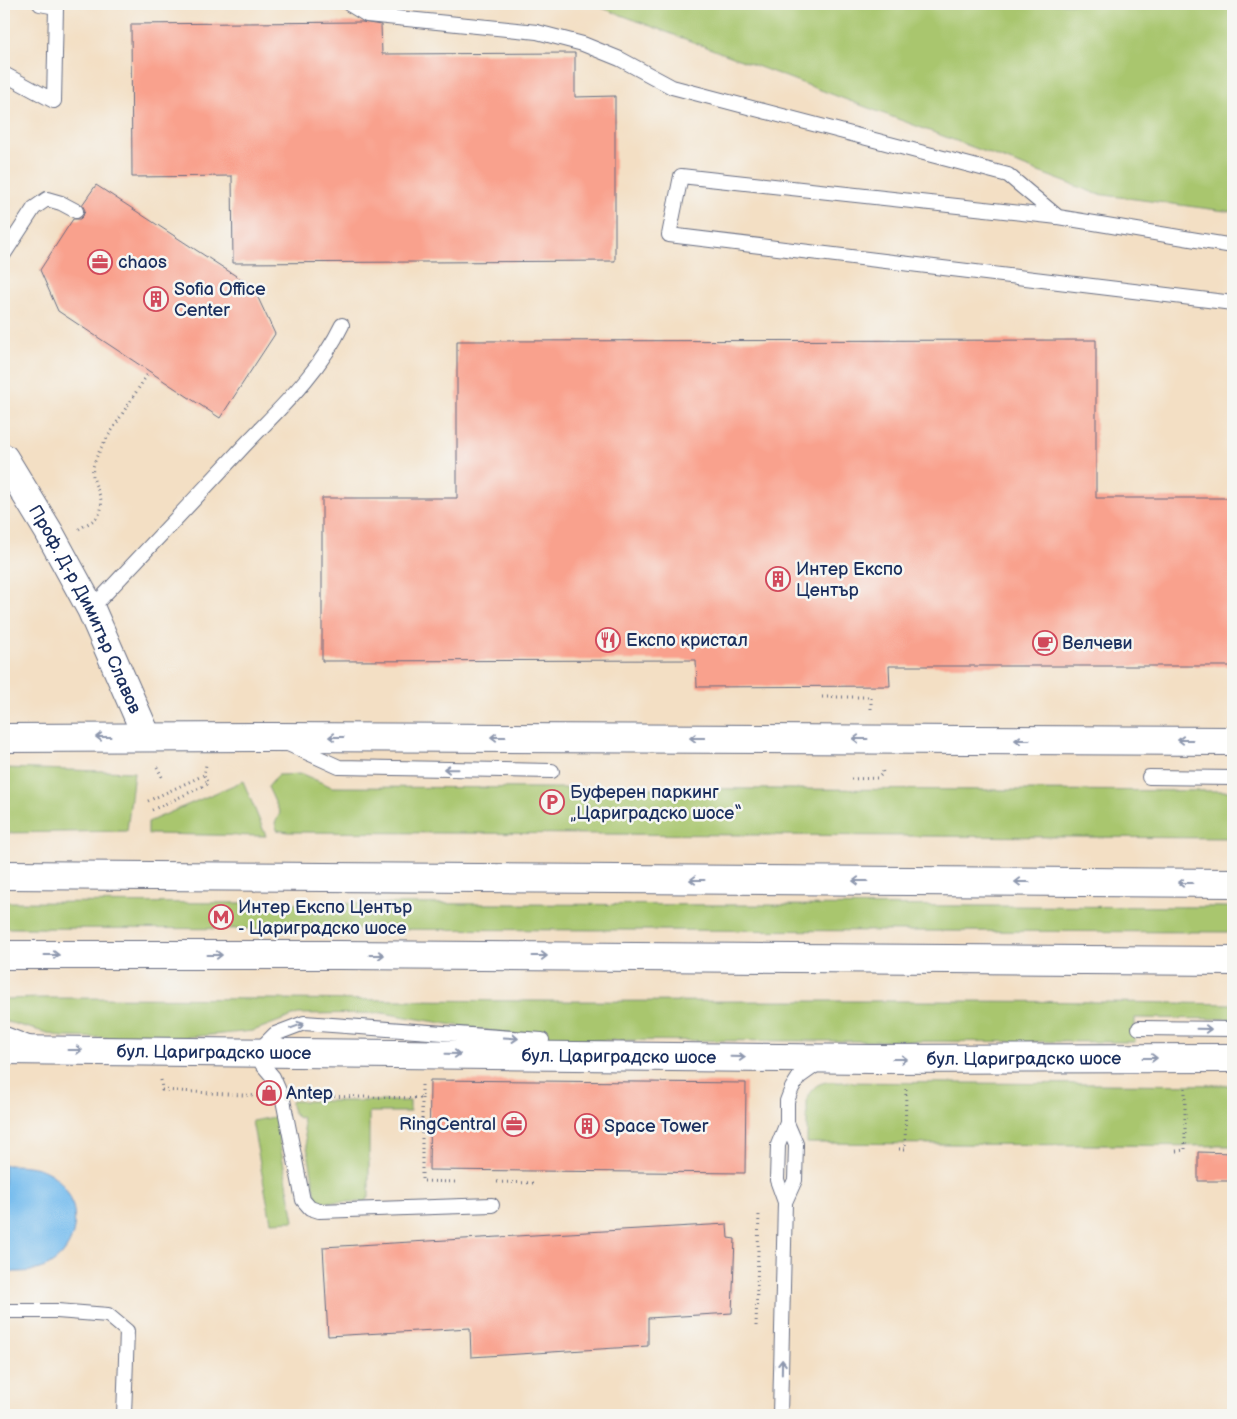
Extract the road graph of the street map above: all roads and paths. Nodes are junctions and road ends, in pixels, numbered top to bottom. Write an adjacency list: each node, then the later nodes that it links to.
1 (40, 4): 3 (lane)
2 (348, 4): 6 (lane)
3 (59, 5): 4 (lane)
4 (4, 74)
5 (76, 211): 8 (lane)
6 (1058, 217): 7 (lane); 9 (lane)
7 (1233, 246)
8 (4, 254)
9 (1233, 303)
10 (342, 325): 14 (lane)
11 (149, 372): 13 (path)
12 (4, 458): 13 (main road, Проф. Д-р Димитър Славов)
13 (52, 538): 14 (main road, Проф. Д-р Димитър Славов)
14 (91, 608): 17 (main road, Проф. Д-р Димитър Славов)
15 (822, 697): 16 (path)
16 (870, 714)
17 (147, 737): 18 (main road); 19 (main road, one-way to 19)
18 (274, 737): 20 (main road, one-way to 18); 21 (lane, one-way to 18)
19 (4, 738)
20 (1233, 741)
21 (552, 771)
22 (204, 775): 28 (path)
23 (1149, 777): 26 (lane)
24 (851, 778): 25 (path)
25 (872, 778)
26 (1233, 778)
27 (208, 784): 29 (path)
28 (148, 801)
29 (152, 810)
30 (4, 875): 31 (main road, one-way to 30)
31 (1233, 883)
32 (4, 955): 33 (main road, one-way to 33)
33 (1233, 961)
34 (1139, 1028): 35 (lane, one-way to 35)
35 (1233, 1029)
36 (542, 1040): 38 (lane, one-way to 36)
37 (11, 1047): 38 (main road, бул. Цариградско шосе, one-way to 38)
38 (257, 1052): 39 (main road, бул. Цариградско шосе, one-way to 39); 53 (lane)
39 (836, 1058): 40 (main road, бул. Цариградско шосе, one-way to 40); 58 (lane, one-way to 39)
40 (1233, 1058)
41 (423, 1074): 47 (path)
42 (161, 1077): 45 (path)
43 (1185, 1078): 49 (path)
44 (906, 1086): 48 (path)
45 (264, 1096)
46 (298, 1096): 47 (path)
47 (422, 1098): 50 (path)
48 (899, 1149)
49 (1176, 1151)
50 (460, 1182)
51 (489, 1182): 52 (path)
52 (536, 1183)
53 (492, 1205)
54 (759, 1213): 56 (path)
55 (4, 1311): 57 (lane)
56 (756, 1326)
57 (124, 1415)
58 (780, 1415)

